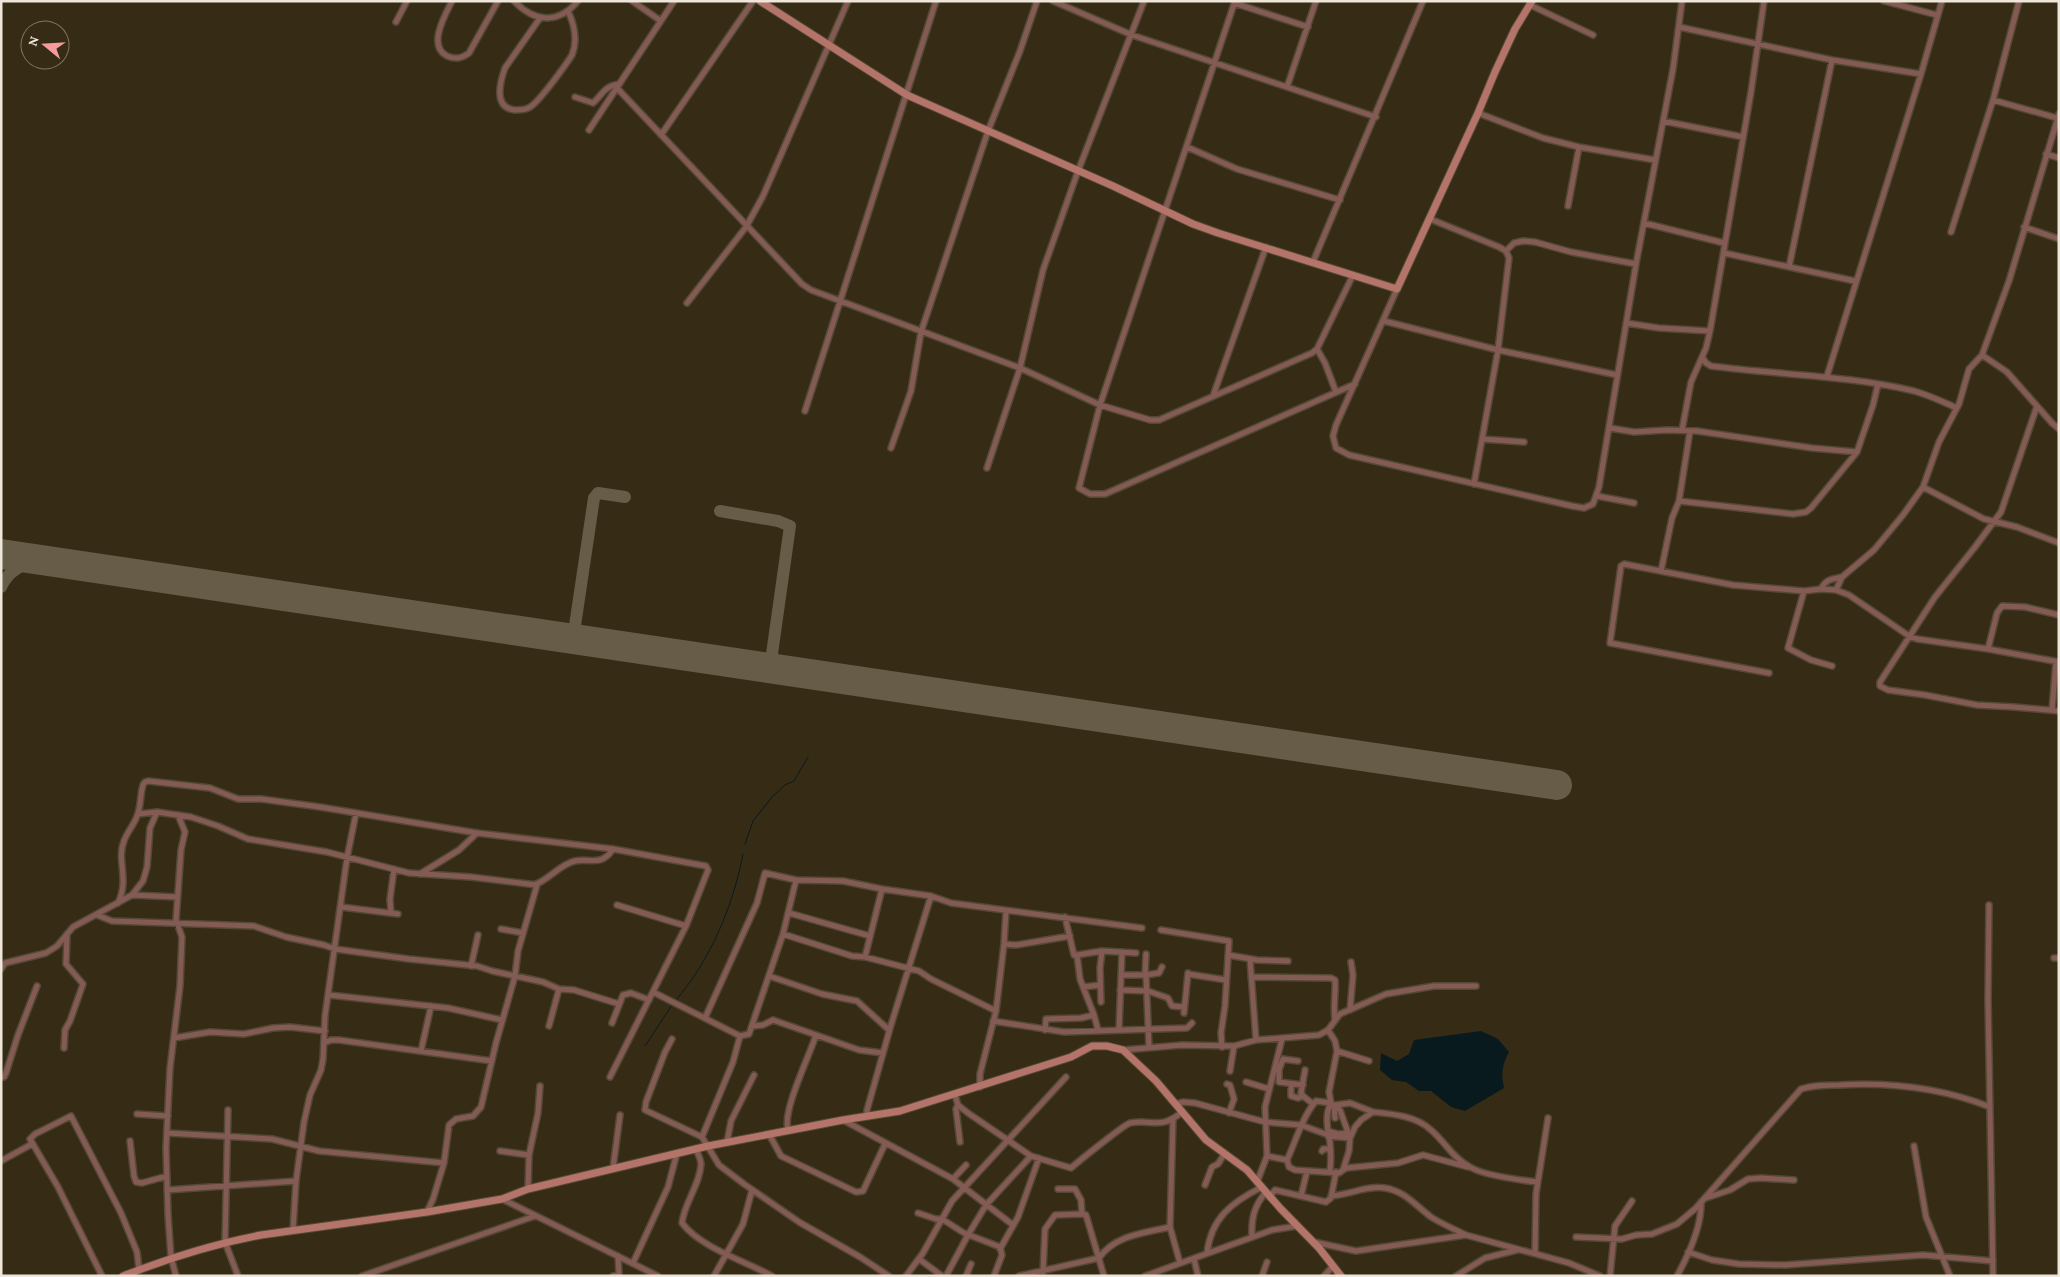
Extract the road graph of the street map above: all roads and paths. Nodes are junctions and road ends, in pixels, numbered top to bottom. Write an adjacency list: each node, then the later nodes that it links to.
1 (406, 1): 28 (street)
2 (452, 1): 3 (street)
3 (498, 1)
4 (514, 1): 26 (street)
5 (578, 1): 24 (street)
6 (632, 1): 27 (street)
7 (674, 1): 27 (street)
8 (752, 1): 49 (street)
9 (760, 1): 34 (main road)
10 (848, 1): 34 (street)
11 (936, 1): 40 (street)
12 (1036, 1): 48 (street)
13 (1053, 1): 31 (street)
14 (1144, 1): 31 (street)
15 (1316, 1): 30 (street)
16 (1423, 1): 45 (street)
17 (1682, 1): 29 (street)
18 (1764, 1): 33 (street)
19 (1884, 1): 25 (street)
20 (1942, 1): 25 (street)
21 (2018, 1): 42 (street)
22 (1235, 2): 30 (street); 36 (street)
23 (1531, 3): 32 (street); 43 (main road)
24 (568, 11): 26 (street); 26 (street)
25 (1938, 15): 37 (street)
26 (540, 18)
27 (661, 21): 38 (street)
28 (396, 22)
29 (1679, 27): 33 (street); 46 (street)
30 (1308, 28): 39 (street)
31 (1132, 35): 36 (street); 56 (street)
32 (1593, 35)
33 (1756, 44): 35 (street); 50 (street)
34 (829, 46): 40 (main road); 62 (street)
35 (1832, 60): 37 (street); 72 (street)
36 (1213, 64): 39 (street); 51 (street)
37 (1921, 74): 74 (street)
38 (618, 86): 41 (street); 47 (street); 49 (street)
39 (1287, 87): 45 (street)
40 (907, 95): 48 (main road); 76 (street)
41 (575, 97)
42 (1993, 100): 44 (street); 64 (street)
43 (1478, 113): 52 (street); 60 (main road)
44 (2058, 116): 53 (street)
45 (1376, 117): 57 (street)
46 (1663, 121): 50 (street); 55 (street)
47 (589, 130)
48 (988, 131): 56 (main road); 81 (street)
49 (661, 135): 62 (street)
50 (1743, 137): 66 (street)
51 (1187, 147): 57 (street); 59 (street)
52 (1579, 147): 55 (street); 58 (street)
53 (2046, 154): 54 (street); 63 (street)
54 (2059, 158)
55 (1655, 160): 61 (street)
56 (1078, 171): 59 (main road); 86 (street)
57 (1340, 200): 70 (street)
58 (1568, 206)
59 (1165, 210): 67 (main road); 93 (street)
60 (1430, 219): 68 (street); 75 (main road)
61 (1644, 224): 66 (street); 71 (street)
62 (746, 227): 76 (street); 77 (street)
63 (2024, 227): 65 (street); 84 (street)
64 (1951, 232)
65 (2059, 239)
66 (1724, 243): 69 (street)
67 (1266, 247): 70 (main road); 92 (street)
68 (1506, 251): 71 (street); 83 (street)
69 (1724, 253): 72 (street); 80 (street)
70 (1313, 262): 73 (main road)
71 (1636, 264): 79 (street)
72 (1789, 267): 74 (street)
73 (1354, 275): 75 (main road); 82 (street)
74 (1855, 281): 88 (street)
75 (1397, 289): 78 (street)
76 (840, 302): 81 (street); 96 (street)
77 (687, 303)
78 (1384, 321): 83 (street); 89 (street)
79 (1626, 323): 80 (street); 87 (street)
80 (1710, 331): 85 (street)
81 (921, 332): 86 (street); 103 (street)
82 (1317, 349): 91 (street); 92 (street)
83 (1498, 350): 87 (street); 101 (street)
84 (1982, 355): 94 (street); 95 (street)
85 (1702, 357): 88 (street); 99 (street)
86 (1020, 368): 93 (street); 105 (street)
87 (1617, 375): 97 (street)
88 (1827, 376): 90 (street)
89 (1355, 384): 91 (street); 106 (street)
90 (1878, 384): 95 (street); 104 (street)
91 (1336, 392): 93 (street)
92 (1213, 396): 93 (street)
93 (1100, 405)
94 (2038, 406): 98 (street); 111 (street)
95 (1957, 408): 107 (street)
96 (805, 411)
97 (1610, 428): 99 (street); 108 (street)
98 (2059, 428)
99 (1682, 430): 100 (street)
100 (1690, 431): 104 (street); 109 (street)
101 (1482, 439): 102 (street); 106 (street)
102 (1524, 442)
103 (892, 448)
104 (1857, 452): 109 (street)
105 (987, 468)
106 (1474, 484): 108 (street)
107 (1922, 487): 111 (street); 114 (street)
108 (1597, 496): 110 (street)
109 (1679, 501): 113 (street)
110 (1634, 503)
111 (1993, 521): 112 (street); 119 (street)
112 (2059, 543)
113 (1661, 571): 117 (street); 123 (street)
114 (1842, 577): 115 (street); 116 (street)
115 (1821, 589): 116 (street); 117 (street)
116 (1836, 590): 119 (street)
117 (1804, 591): 122 (street)
118 (2059, 615): 120 (street)
119 (1909, 636): 120 (street); 124 (street)
120 (1988, 649): 121 (street)
121 (2058, 662): 124 (street)
122 (1832, 666)
123 (1770, 673)
124 (2052, 710): 125 (street)
125 (2059, 711)
126 (157, 812): 128 (street); 129 (street); 138 (street)
127 (356, 813): 128 (street); 130 (street); 132 (street)
128 (138, 814): 141 (street)
129 (178, 815): 132 (street); 140 (street)
130 (477, 833): 131 (street); 134 (street)
131 (613, 850): 136 (street); 152 (street)
132 (347, 858): 133 (street); 144 (street)
133 (394, 869): 134 (street); 146 (street)
134 (420, 874): 136 (street)
135 (796, 880): 137 (street); 147 (street); 200 (street)
136 (534, 886): 157 (street)
137 (882, 889): 139 (street); 160 (street)
138 (132, 895): 140 (street); 141 (street)
139 (931, 896): 145 (street); 176 (street)
140 (177, 897): 151 (street)
141 (118, 903): 149 (street)
142 (1989, 905): 252 (street)
143 (617, 906): 152 (street)
144 (341, 907): 146 (street); 163 (street)
145 (1006, 911): 150 (street); 162 (street)
146 (391, 913): 148 (street)
147 (789, 913): 158 (street); 160 (street)
148 (398, 914)
149 (97, 915): 151 (street); 156 (street)
150 (1066, 917): 153 (street); 161 (street)
151 (177, 923): 163 (street); 217 (street)
152 (686, 926): 191 (street)
153 (1142, 928)
154 (501, 929): 157 (street)
155 (1161, 930): 169 (street)
156 (67, 933): 177 (street); 225 (street)
157 (523, 933): 180 (street)
158 (783, 934): 170 (street); 181 (street)
159 (478, 935): 174 (street)
160 (870, 936): 170 (street)
161 (1070, 936): 162 (street); 167 (street)
162 (1004, 944): 198 (street)
163 (335, 950): 174 (street); 192 (street)
164 (1102, 950): 165 (street); 167 (street); 184 (street)
165 (1122, 952): 166 (street); 178 (street)
166 (1136, 953)
167 (1077, 954): 187 (street)
168 (1146, 954): 179 (street)
169 (1228, 955): 171 (street); 183 (street)
170 (865, 957): 176 (street)
171 (1250, 959): 172 (street); 182 (street)
172 (1288, 961)
173 (1351, 962): 197 (street)
174 (471, 966): 180 (street)
175 (1162, 967): 179 (street)
176 (908, 968): 198 (street); 210 (street)
177 (1, 969)
178 (1122, 975): 179 (street); 189 (street)
179 (1146, 975): 190 (street)
180 (515, 976): 188 (street); 201 (street)
181 (769, 976): 207 (street); 210 (street)
182 (1251, 977): 202 (street); 220 (street)
183 (1226, 980): 190 (street); 224 (street)
184 (1100, 985): 187 (street); 194 (street)
185 (37, 986): 237 (street)
186 (1476, 986): 197 (street)
187 (1083, 987): 199 (street)
188 (559, 989): 195 (street); 206 (street)
189 (1120, 990): 190 (street); 208 (street)
190 (1148, 991): 209 (street)
191 (653, 992): 193 (street); 200 (street)
192 (328, 995): 196 (street); 214 (street)
193 (649, 1000): 195 (street); 238 (street)
194 (1101, 1002)
195 (619, 1004): 204 (street)
196 (431, 1006): 201 (street); 227 (street)
197 (1350, 1010): 202 (street)
198 (996, 1011): 203 (street)
199 (1094, 1015): 211 (street); 212 (street)
200 (705, 1018): 216 (street)
201 (502, 1020): 230 (street)
202 (1335, 1020): 213 (street)
203 (993, 1021): 211 (street); 244 (street)
204 (612, 1023)
205 (1192, 1023): 209 (street)
206 (549, 1026)
207 (753, 1026): 215 (street); 216 (street)
208 (1119, 1029): 209 (street); 212 (street)
209 (1149, 1029): 223 (street)
210 (890, 1030): 229 (street)
211 (1045, 1030): 212 (street)
212 (1098, 1030)
213 (1328, 1030): 219 (street); 228 (street)
214 (325, 1031): 217 (street); 221 (street)
215 (816, 1035): 229 (street); 267 (street)
216 (740, 1036): 272 (street)
217 (174, 1038): 259 (street)
218 (672, 1039): 272 (street)
219 (1282, 1039): 220 (street); 245 (street)
220 (1256, 1040): 222 (street)
221 (324, 1043): 227 (street); 282 (street)
222 (1234, 1046): 224 (street); 234 (street)
223 (1149, 1047): 224 (street); 226 (street)
224 (1222, 1047)
225 (64, 1048)
226 (1123, 1050): 244 (main road); 248 (main road)
227 (421, 1051): 230 (street)
228 (1337, 1051): 232 (street); 251 (street)
229 (883, 1053): 260 (street)
230 (492, 1061): 296 (street)
231 (1298, 1061): 241 (street)
232 (1369, 1062)
233 (1305, 1070): 242 (street)
234 (1230, 1071)
235 (754, 1075): 276 (street)
236 (1066, 1076): 274 (street)
237 (1, 1077)
238 (610, 1077)
239 (1246, 1082): 245 (street)
240 (1226, 1084): 256 (street)
241 (1290, 1084): 242 (street); 247 (street)
242 (1302, 1084): 247 (street)
243 (540, 1086): 289 (street)
244 (980, 1087): 246 (main road)
245 (1269, 1089): 265 (street)
246 (954, 1095): 250 (street); 260 (main road)
247 (1302, 1096): 249 (street)
248 (1176, 1104): 254 (main road); 256 (street)
249 (1313, 1104): 251 (street); 266 (street)
250 (958, 1105): 274 (street); 277 (street)
251 (1334, 1105): 255 (street); 261 (street); 270 (street); 271 (street)
252 (1990, 1107): 320 (street); 352 (street)
253 (228, 1110): 273 (street)
254 (1182, 1112): 264 (street); 288 (main road)
255 (1373, 1112): 271 (street); 299 (street)
256 (1229, 1113): 265 (street)
257 (137, 1114): 259 (street)
258 (620, 1115): 300 (street)
259 (168, 1116): 268 (street)
260 (867, 1116): 263 (main road)
261 (1335, 1118)
262 (1548, 1118): 308 (street)
263 (843, 1120): 267 (main road); 279 (street)
264 (1172, 1120): 292 (street); 330 (street)
265 (1265, 1122): 266 (street); 291 (street)
266 (1302, 1125): 270 (street); 293 (street)
267 (788, 1130): 269 (main road)
268 (167, 1134): 273 (street); 304 (street)
269 (769, 1134): 276 (main road); 279 (street)
270 (1328, 1134): 271 (street); 284 (street)
271 (1350, 1135): 301 (street)
272 (702, 1136): 280 (street)
273 (228, 1138): 282 (street); 310 (street)
274 (1008, 1140): 290 (street); 311 (street)
275 (130, 1141): 304 (street)
276 (727, 1142): 280 (main road)
277 (960, 1142)
278 (32, 1144): 294 (street); 357 (street); 361 (street)
279 (885, 1144): 305 (street)
280 (708, 1146): 283 (main road); 316 (street)
281 (1914, 1146): 346 (street)
282 (301, 1147): 296 (street); 307 (street)
283 (696, 1149): 287 (main road); 344 (street)
284 (1330, 1149): 286 (street); 303 (street)
285 (500, 1151): 289 (street)
286 (1322, 1151)
287 (677, 1153): 300 (main road); 353 (street)
288 (1224, 1154): 309 (street); 313 (main road)
289 (529, 1155): 315 (street)
290 (1031, 1156): 292 (street); 295 (street)
291 (1267, 1156): 293 (street); 313 (street)
292 (1039, 1158): 298 (street)
293 (1287, 1160): 302 (street)
294 (1, 1161)
295 (1026, 1162): 298 (street); 322 (street)
296 (444, 1163): 323 (street)
297 (966, 1165): 305 (street)
298 (1036, 1166): 328 (street)
299 (1469, 1167): 301 (street); 308 (street)
300 (613, 1168): 315 (main road)
301 (1343, 1170): 303 (street)
302 (1307, 1171): 303 (street); 317 (street)
303 (1333, 1172): 318 (street)
304 (167, 1176): 314 (street)
305 (953, 1179): 311 (street)
306 (1794, 1180): 320 (street)
307 (296, 1181): 310 (street); 331 (street)
308 (1537, 1182): 343 (street)
309 (1205, 1185)
310 (227, 1186): 314 (street); 337 (street)
311 (964, 1189): 322 (street); 327 (street)
312 (1058, 1189): 325 (street)
313 (1264, 1189): 317 (street); 329 (main road); 335 (street); 342 (street)
314 (167, 1190): 347 (street)
315 (528, 1190): 319 (main road)
316 (752, 1190): 344 (street); 369 (street)
317 (1301, 1196): 318 (street)
318 (1331, 1196): 333 (street)
319 (502, 1199): 323 (main road); 326 (street)
320 (1702, 1200): 336 (street); 341 (street)
321 (1632, 1201): 336 (street)
322 (986, 1205): 328 (street); 332 (street)
323 (427, 1212): 331 (main road)
324 (918, 1213): 327 (street)
325 (1082, 1214): 348 (street); 358 (street)
326 (535, 1216): 345 (street); 365 (street)
327 (942, 1219): 332 (street); 349 (street)
328 (1013, 1226): 339 (street)
329 (1297, 1226): 335 (street); 338 (main road)
330 (1170, 1227): 348 (street); 354 (street)
331 (293, 1230): 337 (main road)
332 (968, 1235): 339 (street); 372 (street)
333 (1466, 1235): 338 (street); 340 (street)
334 (1576, 1236): 336 (street)
335 (1252, 1237): 342 (street)
336 (1613, 1239): 383 (street)
337 (225, 1242): 347 (main road); 364 (street)
338 (1313, 1242): 356 (main road)
339 (1000, 1250): 374 (street)
340 (1523, 1250): 343 (street); 381 (street)
341 (1688, 1252): 346 (street); 384 (street)
342 (1207, 1253): 350 (street)
343 (1535, 1253): 382 (street)
344 (726, 1254): 367 (street); 368 (street)
345 (618, 1256): 353 (street); 359 (street)
346 (1943, 1256): 352 (street); 385 (street)
347 (172, 1257): 357 (main road); 363 (street)
348 (1099, 1258): 358 (street); 376 (street)
349 (919, 1259): 370 (street); 371 (street)
350 (1194, 1259): 354 (street); 377 (street)
351 (1267, 1262): 378 (street)
352 (1993, 1262): 386 (street)
353 (633, 1263): 366 (street)
354 (1180, 1263): 360 (street)
355 (972, 1264): 373 (street)
356 (1333, 1266): 379 (street); 380 (main road)
357 (140, 1270): 362 (main road)
358 (1043, 1272): 375 (street)
359 (617, 1275)
360 (1147, 1275)
361 (102, 1276)
362 (123, 1276)
363 (176, 1276)
364 (238, 1276)
365 (362, 1276)
366 (658, 1276)
367 (714, 1276)
368 (772, 1276)
369 (889, 1276)
370 (906, 1276)
371 (942, 1276)
372 (946, 1276)
373 (966, 1276)
374 (994, 1276)
375 (1019, 1276)
376 (1104, 1276)
377 (1198, 1276)
378 (1262, 1276)
379 (1324, 1276)
380 (1341, 1276)
381 (1456, 1276)
382 (1600, 1276)
383 (1610, 1276)
384 (1677, 1276)
385 (1950, 1276)
386 (1993, 1276)

